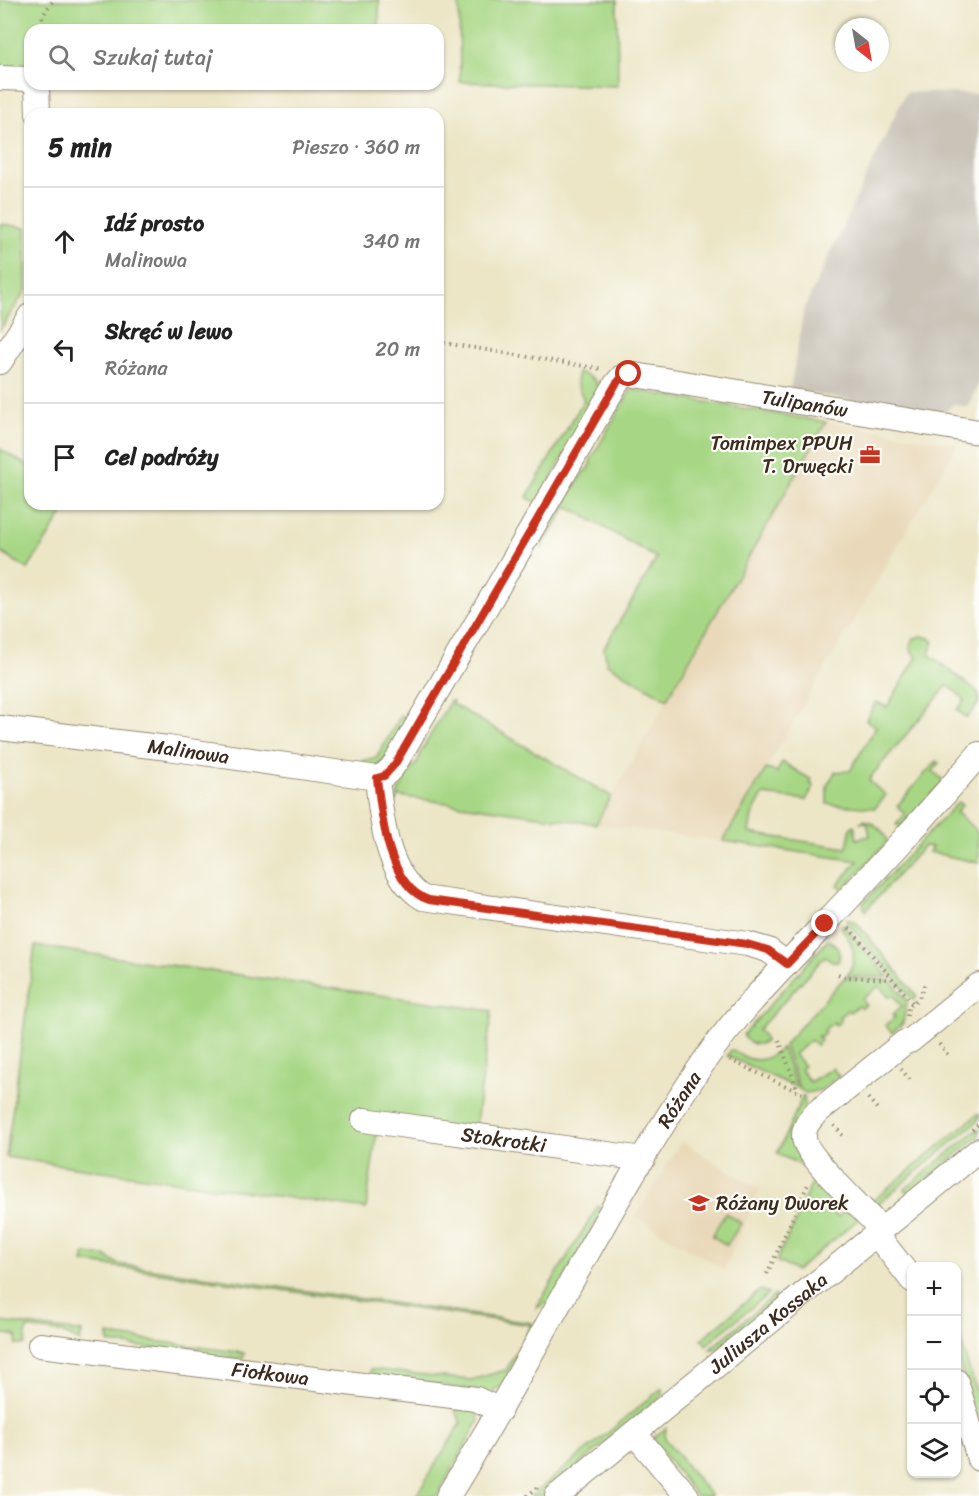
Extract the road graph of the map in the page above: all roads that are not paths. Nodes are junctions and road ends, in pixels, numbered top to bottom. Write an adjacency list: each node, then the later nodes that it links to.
1 (0, 78): 2 (street)
2 (24, 79)
3 (37, 90): 4 (street)
4 (38, 108)
5 (24, 325): 6 (street)
6 (0, 362)
7 (979, 432): 10 (street, Tulipanów)
8 (0, 728): 10 (street, Malinowa)
9 (979, 754): 11 (street, Różana)
10 (377, 778): 11 (street)
11 (787, 964): 15 (street, Różana)
12 (979, 985): 16 (street)
13 (364, 1119): 15 (street, Stokrotki)
14 (979, 1150): 16 (street, Juliusza Kossaka)
15 (643, 1159): 20 (street, Różana)
16 (879, 1232): 17 (street); 21 (street, Juliusza Kossaka)
17 (907, 1273)
18 (40, 1345): 20 (street, Fiołkowa)
19 (961, 1395): 22 (street)
20 (500, 1410): 23 (street, Różana)
21 (634, 1433): 24 (street, Juliusza Kossaka); 25 (street)
22 (978, 1452)
23 (448, 1496)
24 (557, 1496)
25 (687, 1496)

